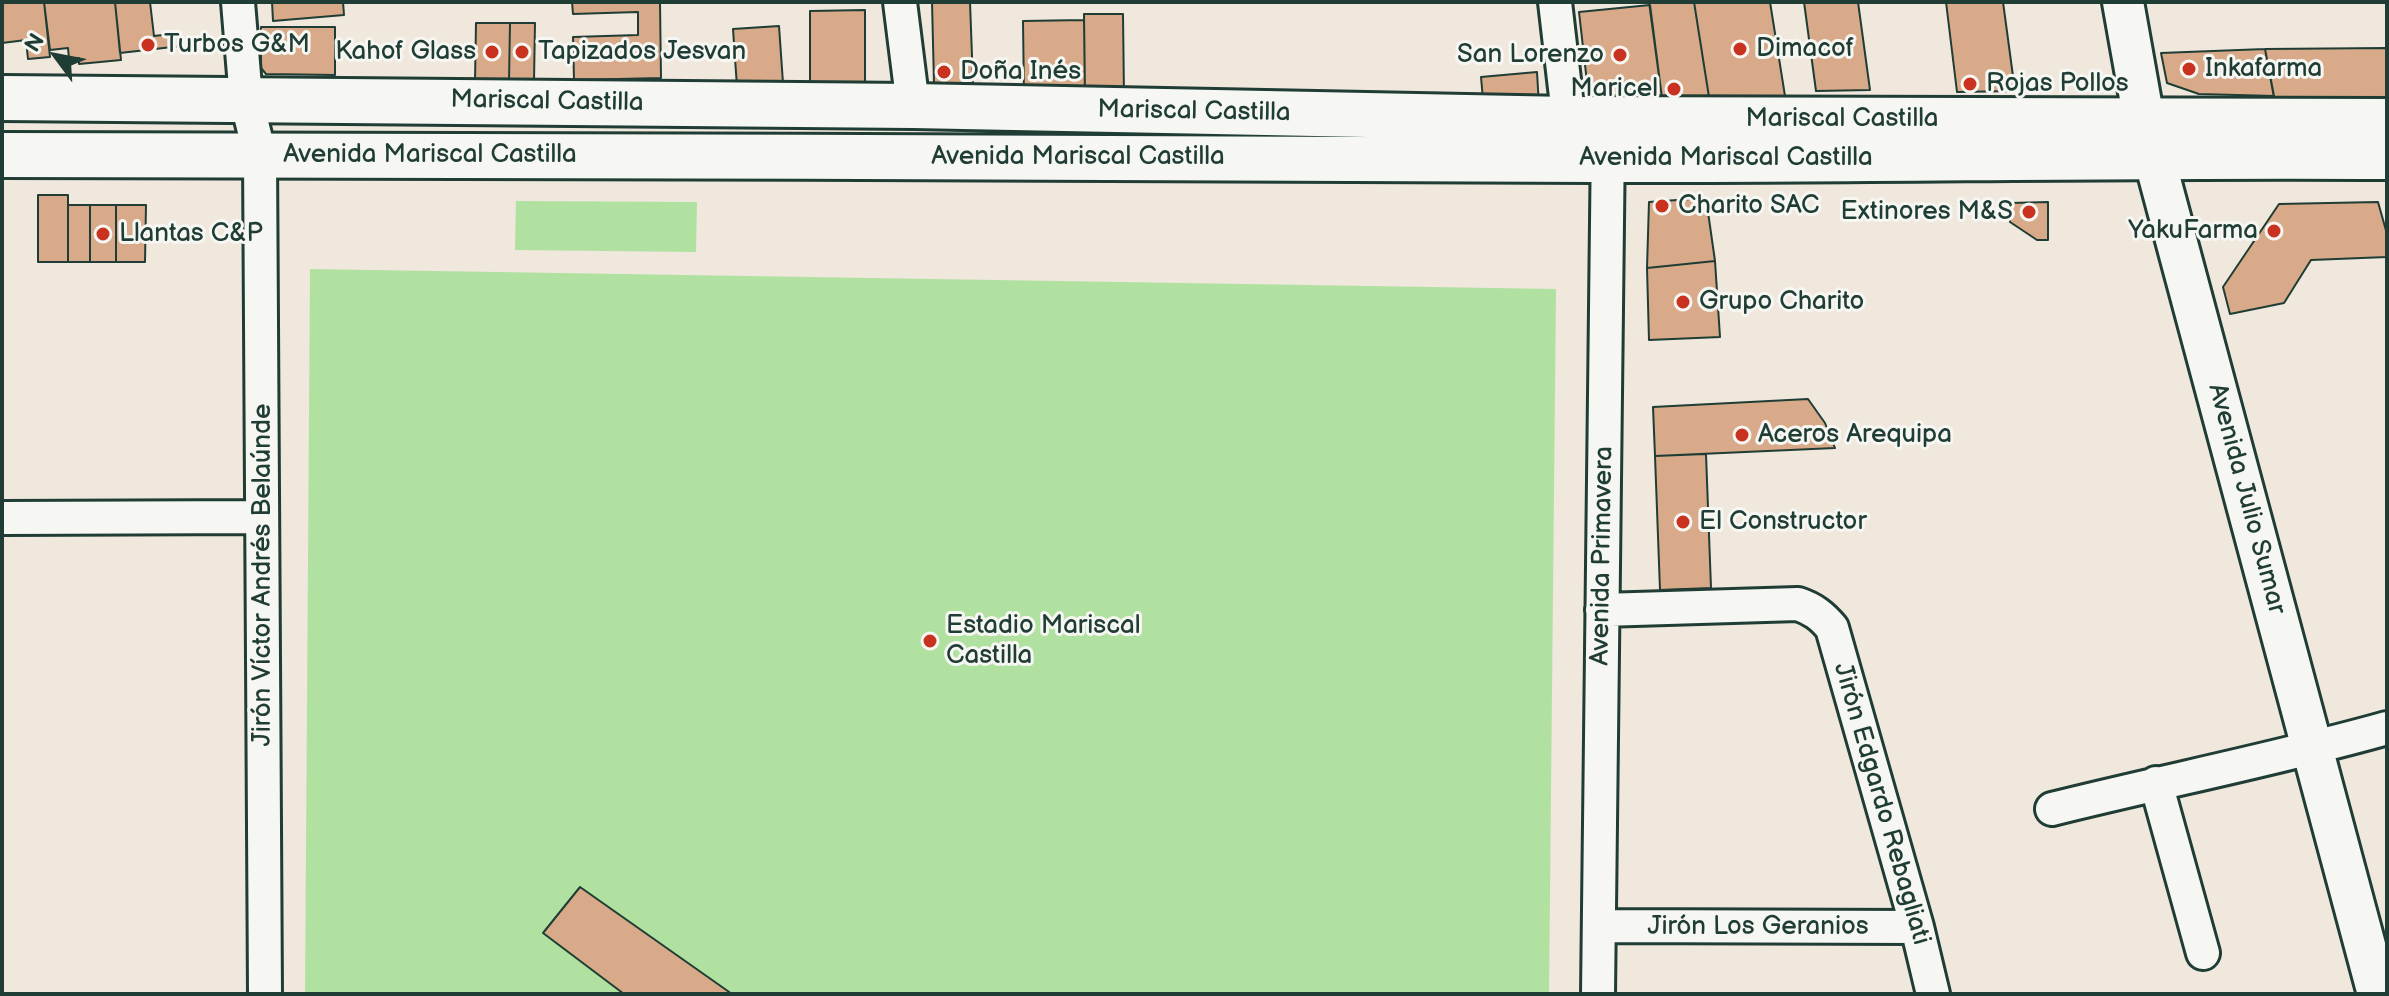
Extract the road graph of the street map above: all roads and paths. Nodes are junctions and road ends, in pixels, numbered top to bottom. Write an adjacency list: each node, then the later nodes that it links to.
1 (238, 2): 6 (street, Jirón Víctor Andrés Belaúnde)
2 (900, 2): 7 (street)
3 (1555, 2): 10 (street, Avenida Primavera)
4 (2123, 2): 9 (street, Avenida Julio Sumar)
5 (2, 98): 6 (highway, Mariscal Castilla)
6 (246, 99): 7 (highway, Mariscal Castilla); 12 (street, Jirón Víctor Andrés Belaúnde)
7 (913, 106): 10 (highway, Mariscal Castilla)
8 (2387, 121): 9 (highway)
9 (2149, 138): 10 (highway, Avenida Mariscal Castilla); 13 (highway); 18 (street, Avenida Julio Sumar)
10 (1589, 139): 12 (highway, Avenida Mariscal Castilla); 16 (street, Avenida Primavera)
11 (2, 155): 12 (highway, Avenida Mariscal Castilla)
12 (260, 155): 14 (street, Jirón Víctor Andrés Belaúnde)
13 (2387, 157)
14 (262, 517): 15 (street); 24 (street, Jirón Víctor Andrés Belaúnde)
15 (2, 518)
16 (1602, 610): 21 (street, Avenida Primavera); 22 (street, Jirón Edgardo Rebagliati)
17 (2387, 728): 18 (street)
18 (2313, 749): 19 (street); 27 (street, Avenida Julio Sumar)
19 (2156, 783): 20 (street); 23 (street)
20 (2052, 809)
21 (1599, 926): 22 (street, Jirón Los Geranios); 25 (street, Avenida Primavera)
22 (1917, 927): 26 (street, Jirón Edgardo Rebagliati)
23 (2203, 953)
24 (265, 994)
25 (1598, 994)
26 (1933, 994)
27 (2378, 994)

